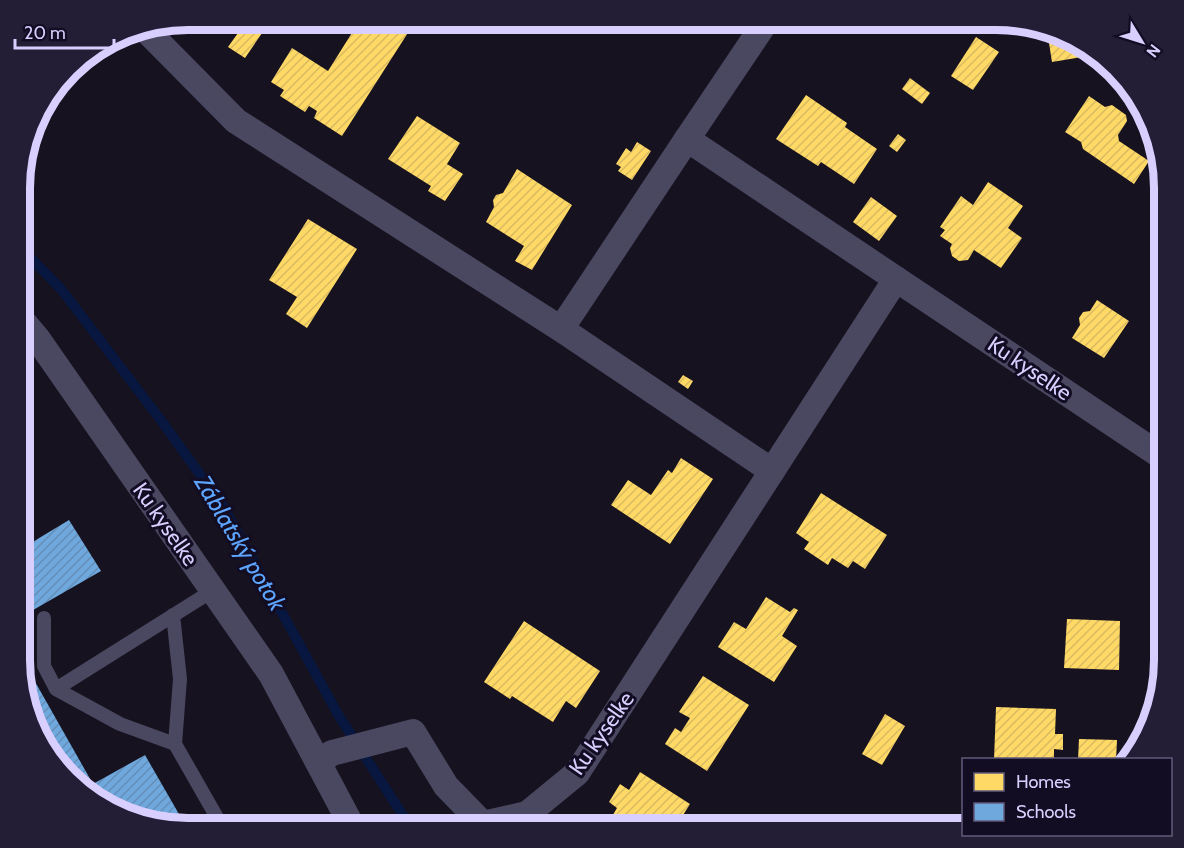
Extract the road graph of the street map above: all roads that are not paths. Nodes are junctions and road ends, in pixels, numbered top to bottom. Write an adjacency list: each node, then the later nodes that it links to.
1 (760, 30): 3 (street)
2 (150, 34): 5 (street)
3 (687, 139): 4 (street, Ku kyselke); 5 (street)
4 (896, 279): 7 (street, Ku kyselke); 8 (street, Ku kyselke)
5 (561, 329): 8 (street)
6 (30, 330): 9 (street, Ku kyselke)
7 (1154, 451)
8 (772, 471): 18 (street, Ku kyselke)
9 (213, 591): 10 (lane); 14 (street, Ku kyselke)
10 (173, 615): 12 (lane); 13 (lane)
11 (44, 618): 12 (lane)
12 (56, 689): 13 (lane)
13 (175, 744): 15 (lane)
14 (325, 757): 16 (street, Ku kyselke); 17 (street, Ku kyselke)
15 (217, 818)
16 (349, 818)
17 (477, 818)
18 (509, 818)

